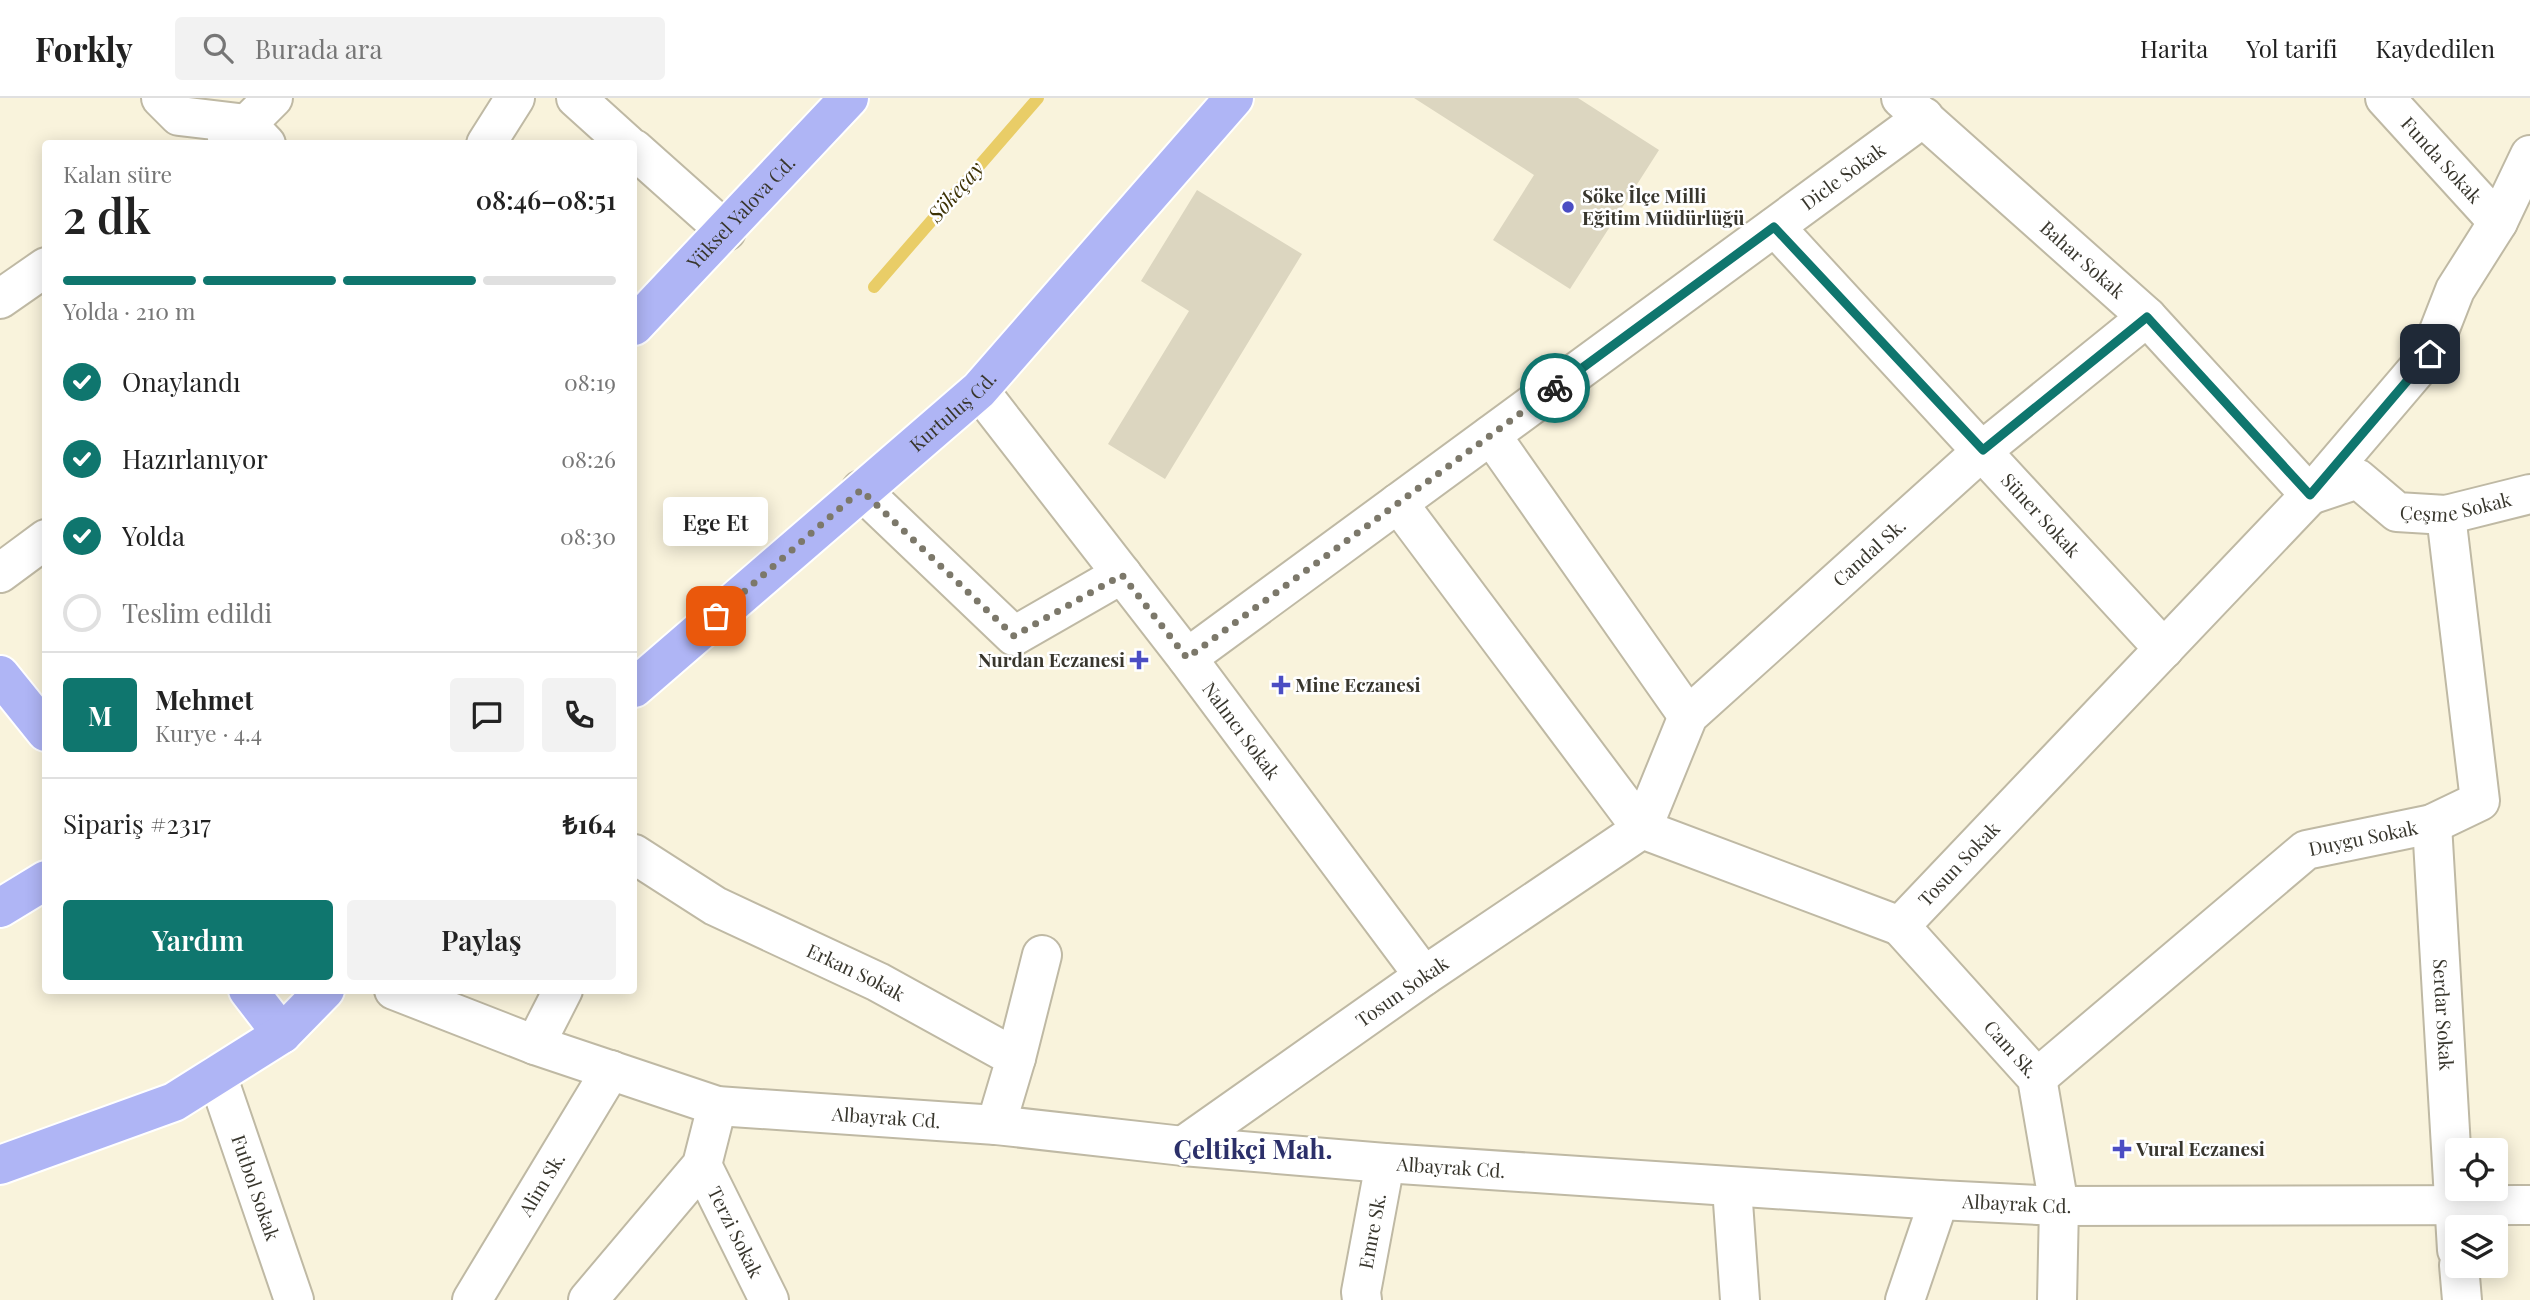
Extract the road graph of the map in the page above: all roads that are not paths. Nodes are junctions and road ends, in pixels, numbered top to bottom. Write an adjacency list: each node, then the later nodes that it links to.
1 (161, 98): 8 (street)
2 (515, 98): 9 (street)
3 (576, 98): 10 (street)
4 (849, 98): 15 (main road, Yüksel Yalova Cd.)
5 (1234, 98): 20 (main road, Kurtuluş Cd.)
6 (2385, 98): 13 (street, Funda Sokak)
7 (1912, 108): 14 (street, Dicle Sokak); 18 (street, Bahar Sokak)
8 (251, 127)
9 (489, 140)
10 (623, 140)
11 (637, 152): 15 (street)
12 (2530, 155): 13 (street, Tosun Sokak)
13 (2498, 222): 25 (street, Tosun Sokak)
14 (1774, 227): 21 (street, Dicle Sokak); 22 (street, Süner Sokak)
15 (726, 231): 19 (main road, Yüksel Yalova Cd.)
16 (42, 270): 17 (street)
17 (0, 299)
18 (2147, 317): 22 (street, Candal Sk.); 25 (street, Bahar Sokak)
19 (637, 323)
20 (979, 390): 23 (main road, Kurtuluş Cd.); 30 (street, Nalıncı Sokak)
21 (1492, 435): 26 (street, Dicle Sokak); 35 (street)
22 (1983, 450): 31 (street, Süner Sokak); 35 (street, Candal Sk.)
23 (861, 490): 30 (street); 34 (main road, Kurtuluş Cd.)
24 (2530, 494): 27 (street, Çeşme Sokak)
25 (2310, 495): 27 (street, Çeşme Sokak); 31 (street, Tosun Sokak)
26 (1398, 503): 32 (street, Dicle Sokak); 38 (street)
27 (2446, 515): 37 (street, Duygu Sokak)
28 (42, 541): 29 (street)
29 (0, 573)
30 (1122, 575): 32 (street, Nalıncı Sokak)
31 (2164, 649): 42 (street, Tosun Sokak)
32 (1187, 658): 44 (street, Nalıncı Sokak)
33 (0, 675): 36 (main road)
34 (637, 685)
35 (1688, 716): 38 (street, Candal Sk.)
36 (42, 727)
37 (2432, 824): 54 (street, Duygu Sokak); 63 (street, Serdar Sokak)
38 (1642, 829): 42 (street); 44 (street, Tosun Sokak)
39 (637, 856): 51 (street, Erkan Sokak)
40 (42, 882): 41 (main road)
41 (0, 908)
42 (1900, 926): 54 (street, Cam Sk.)
43 (1042, 955): 51 (street)
44 (1424, 976): 57 (street, Tosun Sokak)
45 (251, 994): 49 (main road)
46 (321, 994): 49 (main road)
47 (404, 994): 50 (street, Albayrak Cd.)
48 (561, 994): 50 (street)
49 (282, 1034): 53 (main road)
50 (535, 1045): 52 (street, Albayrak Cd.)
51 (1016, 1058): 56 (street)
52 (611, 1070): 55 (street, Albayrak Cd.); 69 (street, Alim Sk.)
53 (217, 1075): 59 (main road); 68 (street, Futbol Sokak)
54 (2037, 1078): 65 (street, Cam Sk.)
55 (717, 1106): 56 (street, Albayrak Cd.); 60 (street)
56 (996, 1125): 57 (street, Albayrak Cd.)
57 (1183, 1146): 58 (street, Albayrak Cd.)
58 (1385, 1163): 61 (street, Albayrak Cd.); 72 (street, Emre Sk.)
59 (0, 1165)
60 (702, 1165): 70 (street); 71 (street, Terzi Sokak)
61 (1732, 1188): 62 (street, Albayrak Cd.); 73 (street)
62 (1939, 1200): 65 (street, Albayrak Cd.); 74 (street)
63 (2452, 1205): 64 (street, Albayrak Cd.); 65 (street, Albayrak Cd.); 66 (street, Serdar Sokak)
64 (2530, 1205)
65 (2059, 1206): 75 (street, Cam Sk.)
66 (2453, 1215)
67 (2460, 1278): 76 (street)
68 (293, 1300)
69 (472, 1300)
70 (588, 1300)
71 (769, 1300)
72 (1362, 1300)
73 (1740, 1300)
74 (1905, 1300)
75 (2057, 1300)
76 (2462, 1300)

